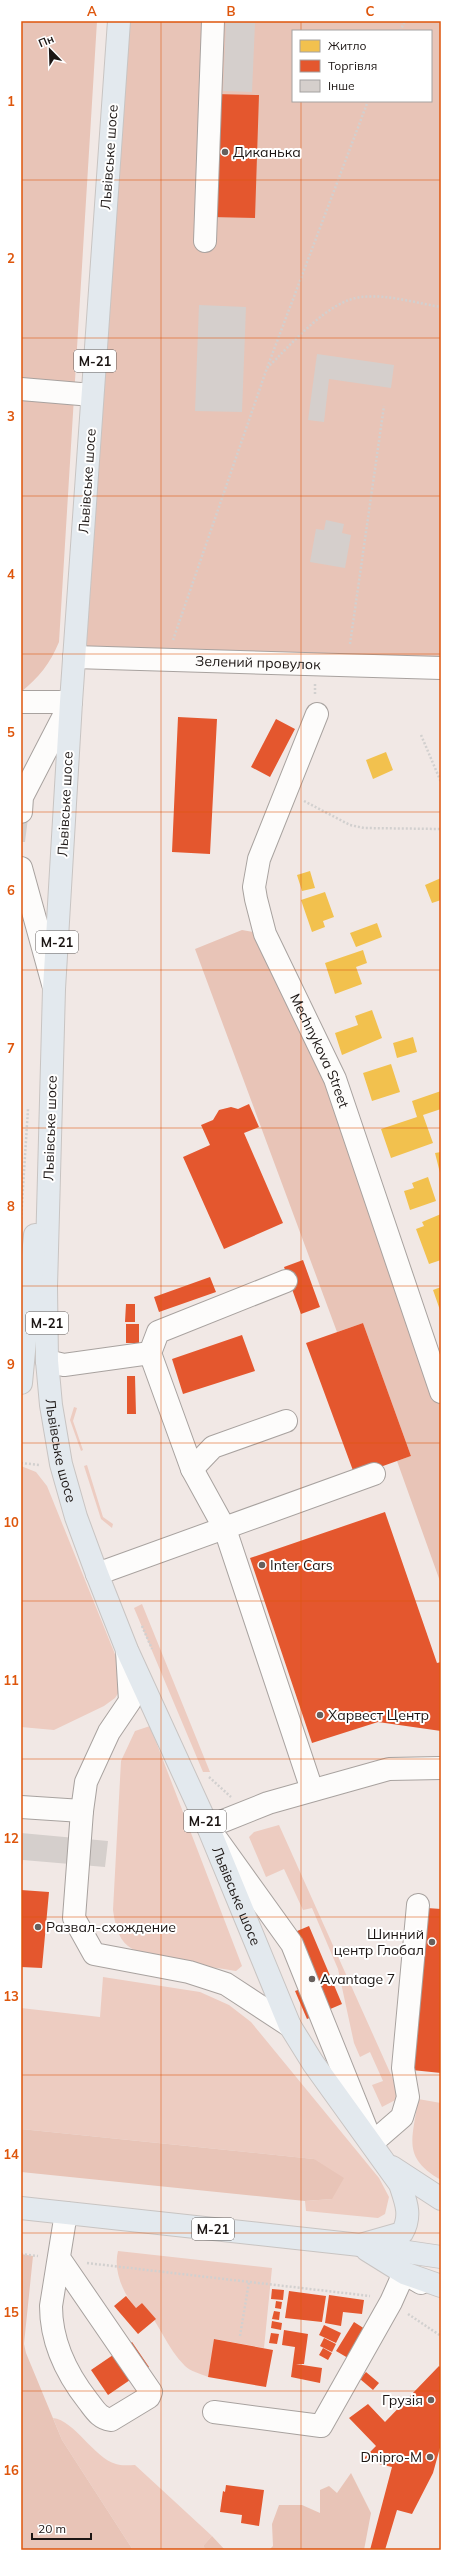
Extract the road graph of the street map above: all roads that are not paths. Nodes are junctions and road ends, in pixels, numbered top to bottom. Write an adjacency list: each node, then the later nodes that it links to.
1 (119, 21): 5 (highway, Львівське шосе / М-21)
2 (214, 21): 3 (street)
3 (205, 241)
4 (21, 390): 5 (street)
5 (92, 395): 6 (highway, Львівське шосе / М-21)
6 (74, 657): 7 (street, Зелений провулок); 9 (highway, Львівське шосе / М-21)
7 (441, 668)
8 (21, 702): 9 (street)
9 (71, 702): 11 (street); 13 (highway, Львівське шосе / М-21)
10 (317, 714): 20 (street, Mechnykova Street)
11 (21, 812)
12 (21, 868): 13 (street)
13 (54, 989): 14 (highway, Львівське шосе / М-21)
14 (48, 1182): 15 (highway, М-21); 18 (highway, Львівське шосе / М-21)
15 (27, 1240): 19 (highway, М-21)
16 (286, 1282): 17 (street)
17 (150, 1353): 18 (street); 22 (street)
18 (48, 1361): 25 (highway, Львівське шосе / М-21)
19 (21, 1383)
20 (441, 1392)
21 (286, 1421): 22 (street)
22 (192, 1469): 24 (street)
23 (374, 1474): 24 (street)
24 (225, 1529): 25 (street); 28 (street)
25 (97, 1574): 26 (highway, Львівське шосе / М-21)
26 (127, 1650): 30 (street); 31 (highway, Львівське шосе / М-21)
27 (441, 1768): 28 (street)
28 (312, 1790): 31 (street)
29 (21, 1806): 30 (street)
30 (82, 1811): 33 (street)
31 (208, 1827): 33 (highway, Львівське шосе / М-21); 34 (street)
32 (418, 1905): 34 (street)
33 (290, 2026): 34 (highway, Львівське шосе / М-21)
34 (378, 2152): 35 (highway, М-21); 39 (highway)
35 (441, 2199)
36 (21, 2208): 37 (highway, М-21)
37 (66, 2213): 39 (highway, М-21); 41 (street)
38 (441, 2244): 39 (highway, М-21)
39 (360, 2245): 40 (highway); 42 (highway, М-21)
40 (441, 2257)
41 (59, 2258): 41 (street)
42 (404, 2273): 43 (highway, М-21); 44 (street); 45 (street)
43 (441, 2286)
44 (441, 2295)
45 (214, 2412)

